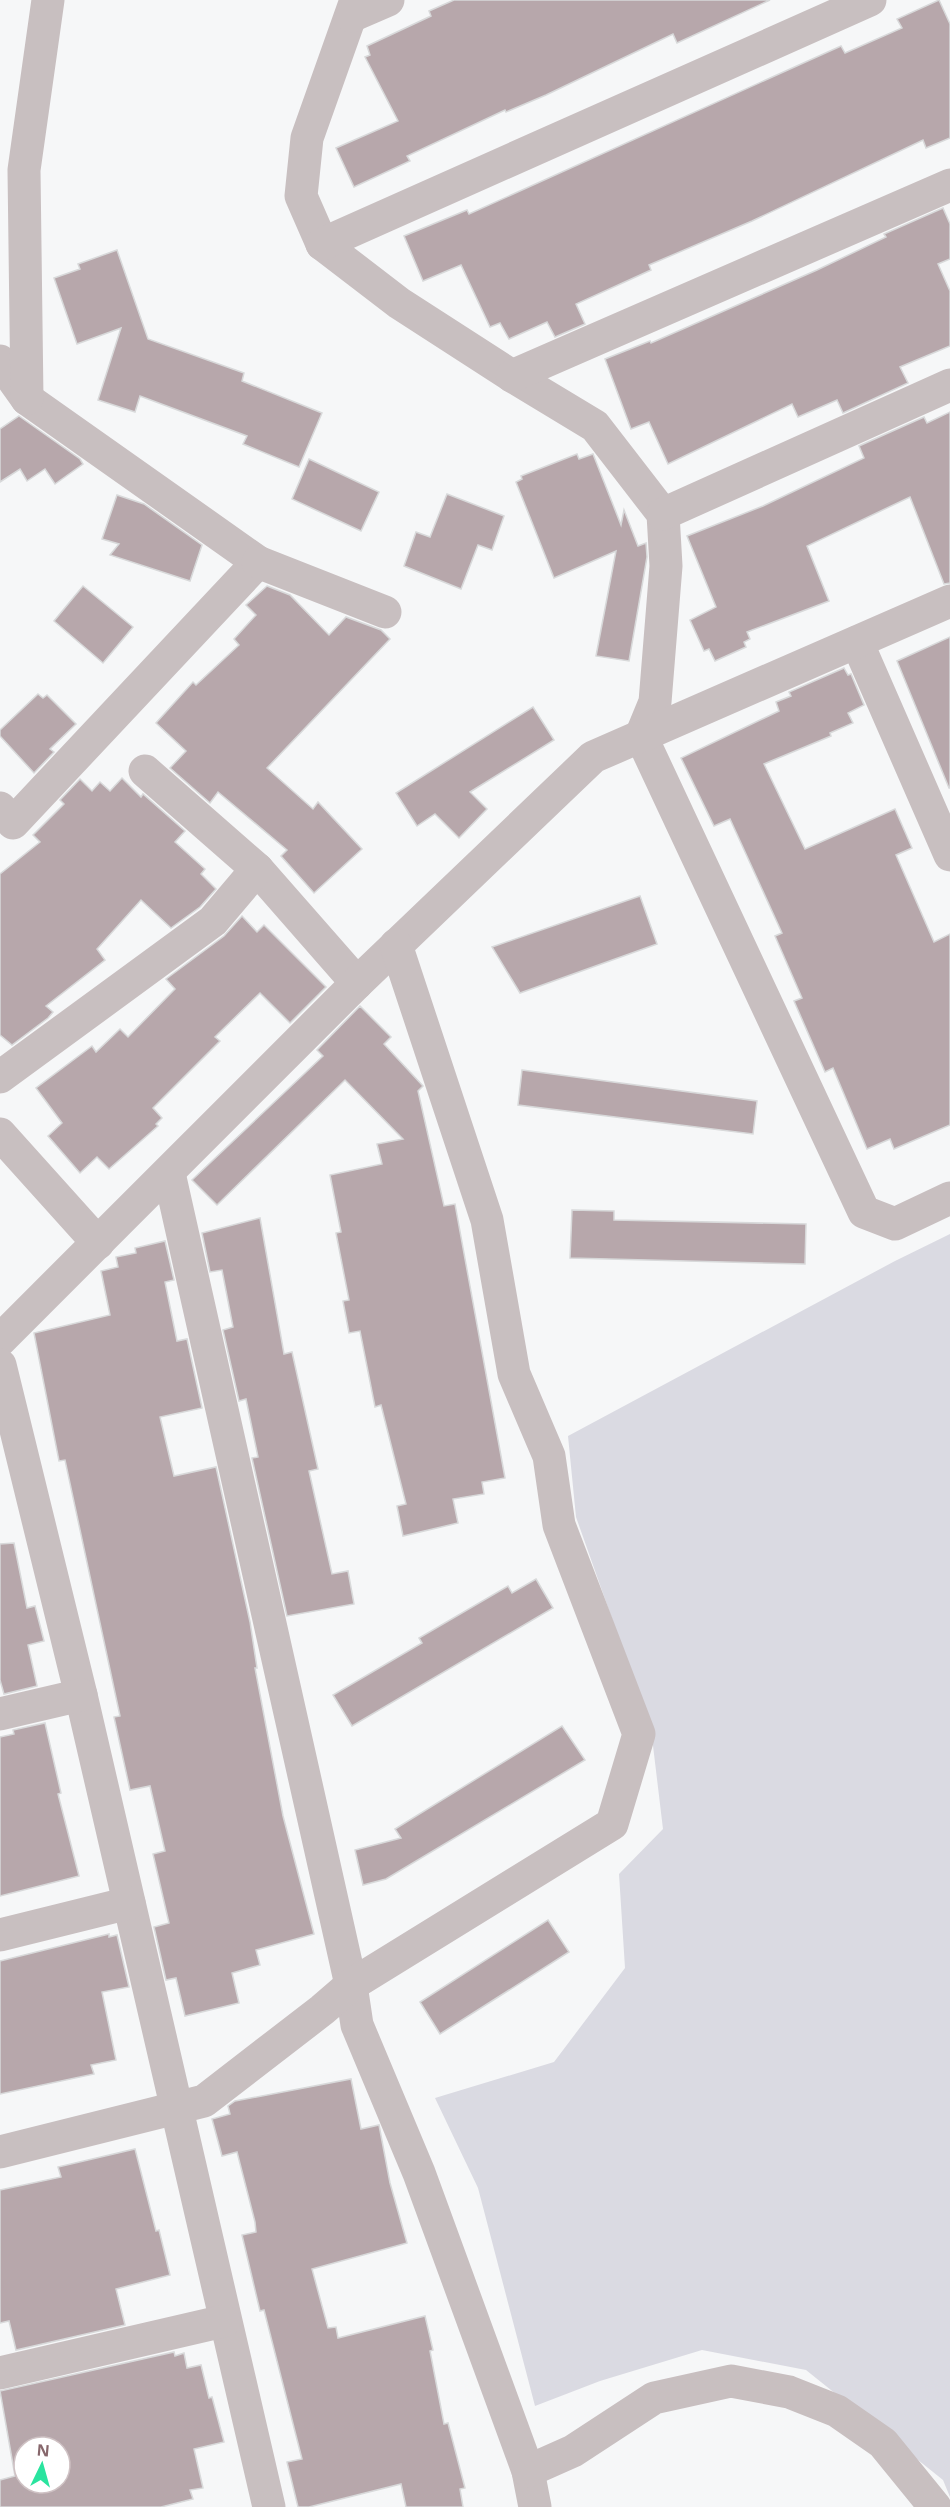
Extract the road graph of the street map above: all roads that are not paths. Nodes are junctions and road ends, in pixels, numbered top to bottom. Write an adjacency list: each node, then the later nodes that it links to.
1 (48, 0): 5 (street)
2 (388, 0): 4 (street)
3 (870, 0): 7 (street)
4 (354, 8): 7 (street)
5 (12, 167): 11 (street)
6 (950, 185): 9 (street)
7 (322, 244): 9 (street)
8 (0, 361): 11 (street)
9 (512, 376): 12 (street)
10 (950, 385): 12 (street)
11 (27, 399): 13 (street)
12 (663, 514): 17 (street)
13 (258, 562): 15 (street); 19 (street)
14 (950, 601): 16 (street)
15 (385, 612)
16 (856, 642): 17 (street); 20 (street)
17 (641, 736): 22 (street); 27 (street)
18 (146, 771): 21 (street)
19 (0, 808)
20 (950, 855)
21 (257, 869): 23 (street); 24 (street)
22 (396, 945): 23 (street); 36 (street)
23 (357, 983): 26 (street)
24 (0, 1077)
25 (0, 1134): 28 (street)
26 (169, 1173): 28 (street); 36 (street)
27 (950, 1198)
28 (98, 1243): 29 (street)
29 (0, 1340)
30 (0, 1365): 31 (street)
31 (10, 1445): 32 (street)
32 (81, 1695): 33 (street); 34 (street)
33 (0, 1714)
34 (129, 1903): 35 (street); 37 (street)
35 (0, 1935)
36 (351, 1985): 37 (street); 41 (street)
37 (177, 2109): 38 (street); 39 (street)
38 (0, 2152)
39 (224, 2321): 40 (street); 42 (street)
40 (0, 2373)
41 (528, 2471): 43 (street); 44 (street)
42 (268, 2507)
43 (535, 2507)
44 (935, 2507)

